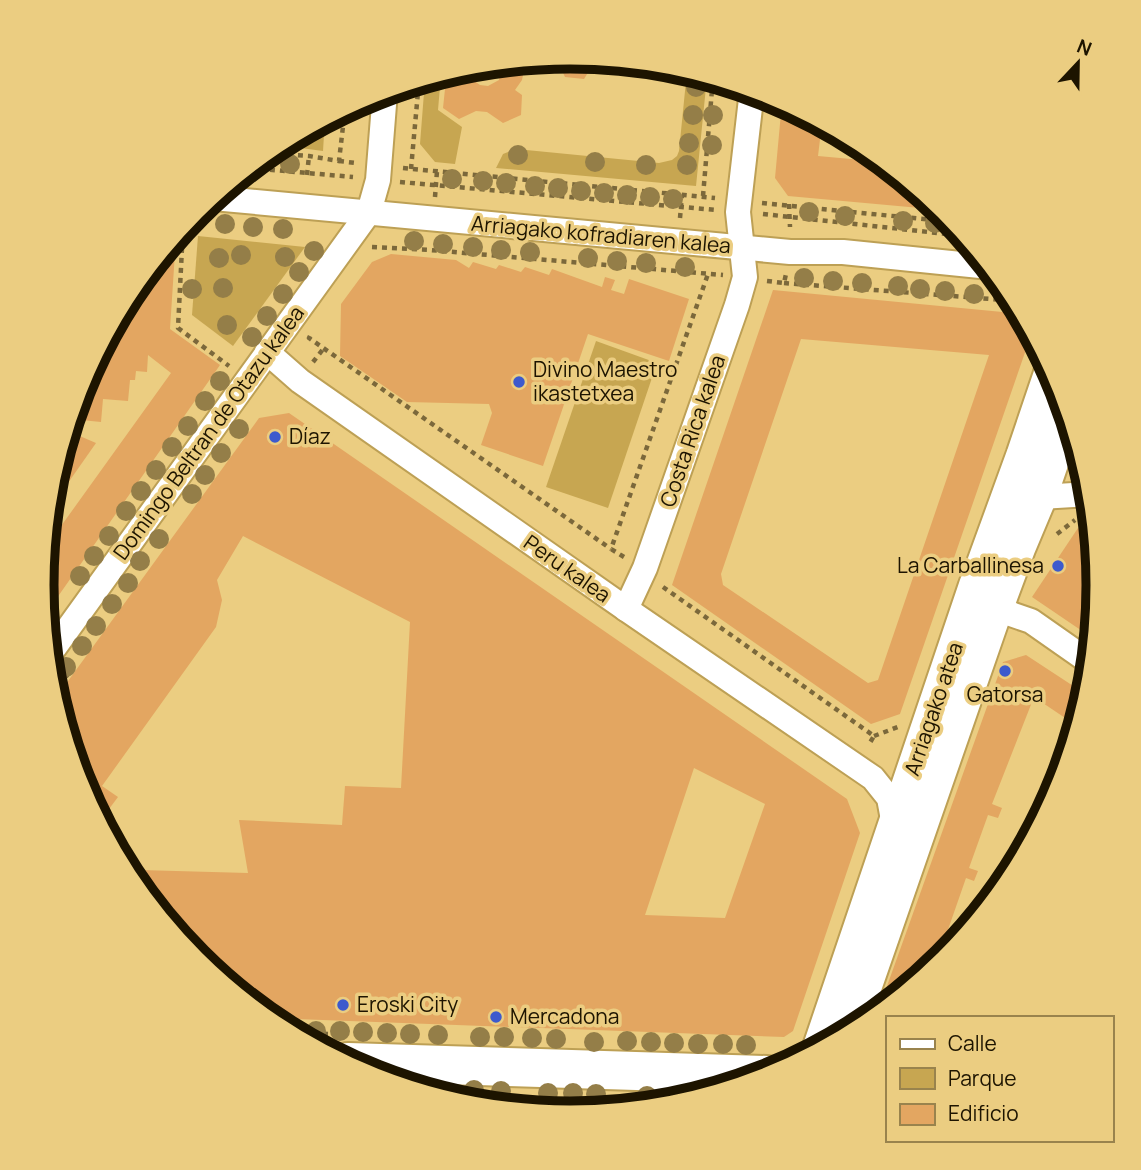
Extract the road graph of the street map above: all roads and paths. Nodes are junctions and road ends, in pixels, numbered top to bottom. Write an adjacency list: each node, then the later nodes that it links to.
1 (712, 89): 9 (path)
2 (418, 92): 9 (path)
3 (751, 101): 12 (street, Costa Rica kalea)
4 (384, 104): 8 (street)
5 (344, 121): 6 (path)
6 (287, 154)
7 (264, 169): 8 (path)
8 (377, 180): 12 (path); 13 (street)
9 (703, 196): 12 (path)
10 (227, 199): 13 (street, Arriagako kofradiaren kalea)
11 (789, 204): 12 (path); 14 (path); 15 (path)
12 (738, 206): 14 (path); 19 (street, Costa Rica kalea)
13 (369, 212): 19 (street, Arriagako kofradiaren kalea); 28 (street, Domingo Beltran de Otazu kalea)
14 (789, 217): 16 (path); 20 (path)
15 (936, 220)
16 (949, 234)
17 (182, 245): 30 (path)
18 (369, 247): 22 (path)
19 (742, 248): 20 (street, Arriagako kofradiaren kalea); 37 (street, Costa Rica kalea)
20 (790, 252): 21 (street, Arriagako kofradiaren kalea); 25 (path)
21 (976, 266)
22 (674, 271)
23 (708, 274): 36 (path)
24 (767, 281): 25 (path)
25 (785, 283): 26 (path)
26 (1001, 300)
27 (309, 338): 36 (path)
28 (267, 352): 30 (street, Domingo Beltran de Otazu kalea); 39 (street, Peru kalea)
29 (236, 355): 30 (path)
30 (238, 373): 40 (street, Domingo Beltran de Otazu kalea)
31 (1046, 386): 33 (main road, Arriagako atea)
32 (1063, 431): 35 (main road, Arriagako atea)
33 (1023, 455): 35 (street); 44 (main road, Arriagako atea)
34 (1079, 495): 35 (street)
35 (1040, 497): 38 (main road, Arriagako atea)
36 (611, 549): 37 (path)
37 (645, 568): 39 (street, Costa Rica kalea); 43 (path)
38 (996, 609): 41 (street); 42 (main road, Arriagako atea)
39 (626, 610): 43 (street, Peru kalea)
40 (58, 642)
41 (1081, 656)
42 (946, 753): 44 (street); 46 (main road, Arriagako atea)
43 (864, 772): 44 (street); 45 (street, Peru kalea)
44 (912, 773): 45 (main road, Arriagako atea)
45 (894, 826): 47 (main road, Arriagako atea)
46 (855, 1015)
47 (824, 1035)
48 (361, 1057): 49 (main road)
49 (737, 1074)

